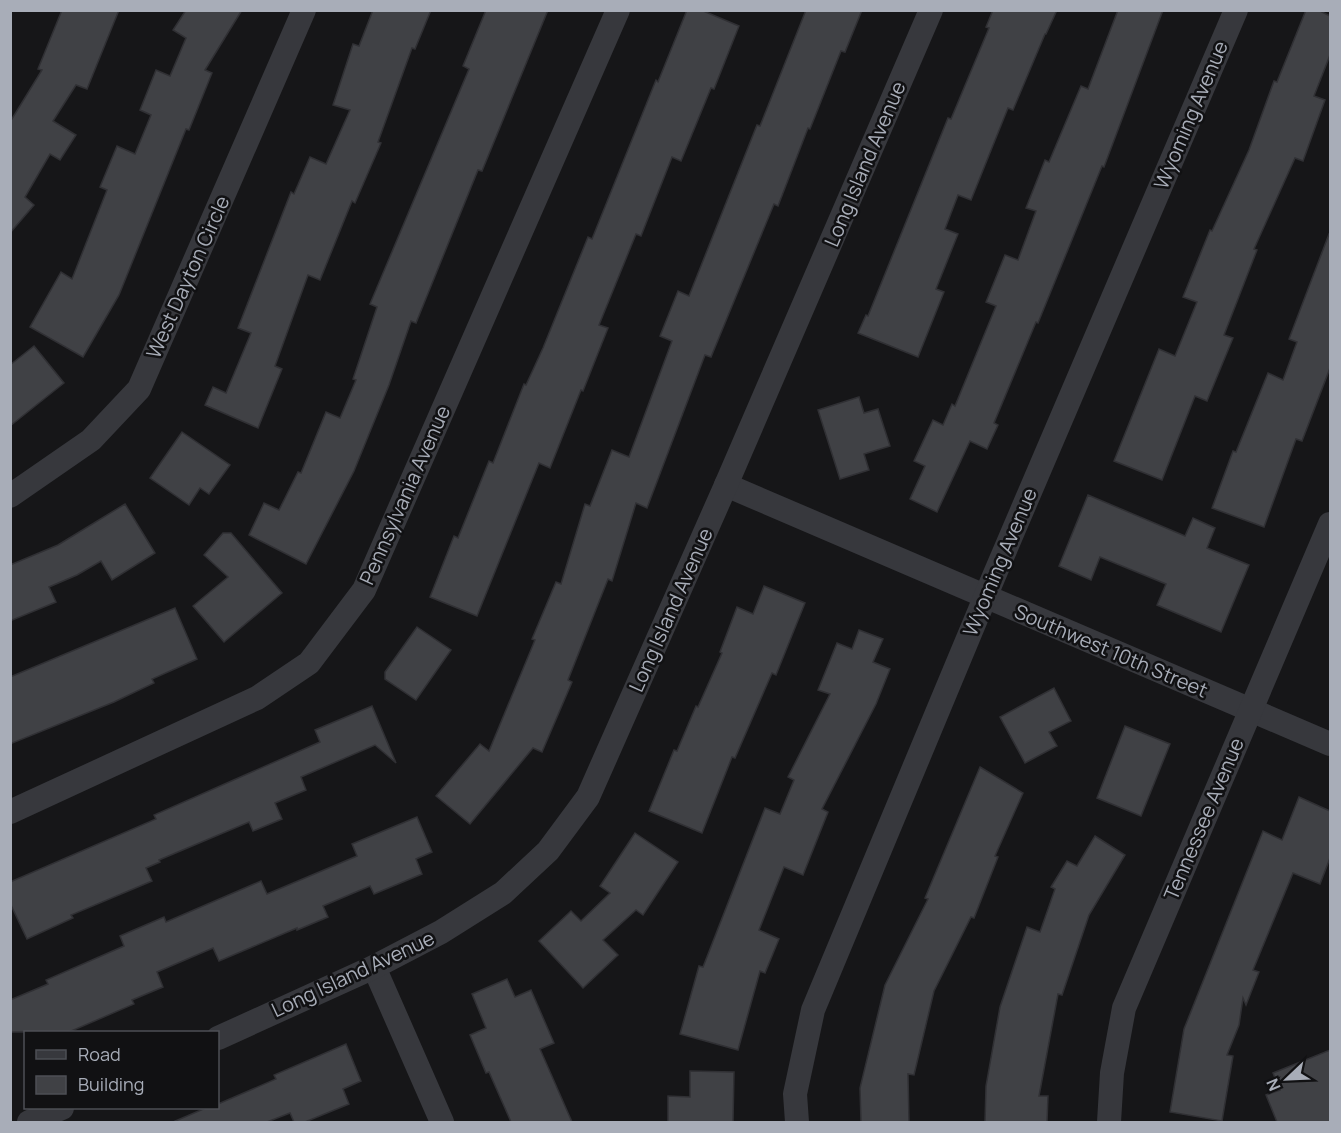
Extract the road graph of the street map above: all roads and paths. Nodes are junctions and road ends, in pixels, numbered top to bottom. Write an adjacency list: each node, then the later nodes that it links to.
1 (304, 10): 6 (street, West Dayton Circle)
2 (618, 10): 11 (street, Pennsylvania Avenue)
3 (931, 10): 5 (street, Long Island Avenue)
4 (1236, 10): 8 (street, Wyoming Avenue)
5 (726, 485): 8 (street, Southwest 10th Street); 12 (street, Long Island Avenue)
6 (10, 496)
7 (1330, 524): 9 (street, Tennessee Avenue)
8 (985, 597): 9 (street, Southwest 10th Street); 17 (street, Wyoming Avenue)
9 (1251, 710): 10 (street, Southwest 10th Street); 18 (street, Tennessee Avenue)
10 (1330, 744)
11 (10, 812)
12 (374, 967): 13 (street, Long Island Avenue); 16 (street)
13 (219, 1038)
14 (58, 1109): 15 (street)
15 (29, 1122)
16 (442, 1122)
17 (797, 1122)
18 (1109, 1122)

